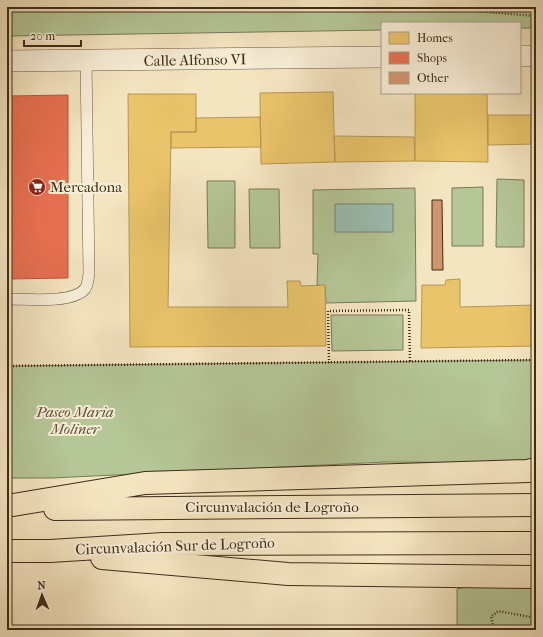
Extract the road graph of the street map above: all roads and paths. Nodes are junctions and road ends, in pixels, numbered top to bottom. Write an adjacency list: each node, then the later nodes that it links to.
1 (427, 7): 2 (path)
2 (536, 16)
3 (521, 56): 4 (street)
4 (536, 56)
5 (381, 58): 6 (street, Calle Alfonso VI)
6 (86, 60): 7 (street, Calle Alfonso VI); 8 (lane)
7 (7, 61)
8 (7, 299)
9 (536, 360): 11 (path)
10 (329, 362): 11 (path); 11 (path); 12 (path)
11 (410, 362)
12 (7, 366)
13 (536, 469): 15 (highway)
14 (536, 505): 16 (highway, Circunvalación de Logroño)
15 (7, 506)
16 (7, 509)
17 (536, 543): 19 (highway, Circunvalación Sur de Logroño)
18 (7, 551): 19 (highway, Circunvalación Sur de Logroño)
19 (50, 551): 20 (highway)
20 (536, 577)
21 (536, 618): 22 (path)
22 (494, 630)

